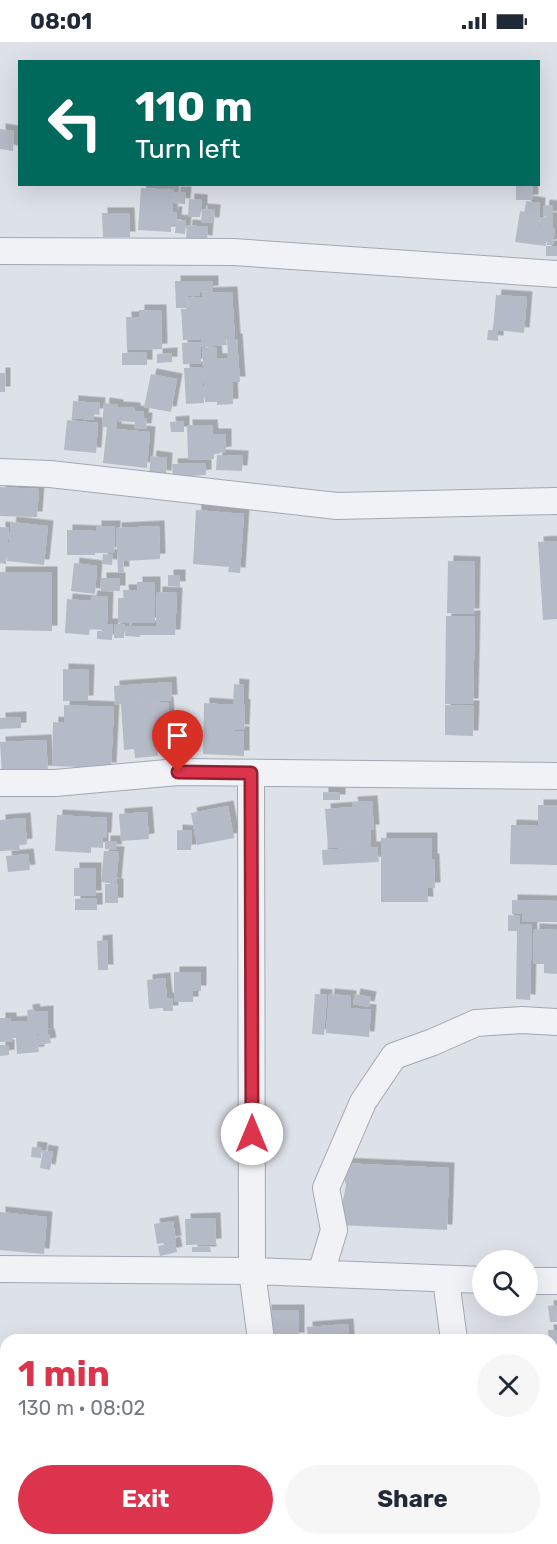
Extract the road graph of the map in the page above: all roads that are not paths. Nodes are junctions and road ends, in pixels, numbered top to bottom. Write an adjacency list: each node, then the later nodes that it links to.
1 (0, 251): 2 (street)
2 (557, 274)
3 (0, 472): 4 (street)
4 (557, 501)
5 (251, 773): 6 (street); 7 (street); 10 (street)
6 (557, 776)
7 (0, 783)
8 (557, 1022): 11 (street)
9 (0, 1269): 10 (street)
10 (252, 1271): 11 (street); 16 (street)
11 (321, 1273): 12 (street)
12 (446, 1280): 13 (street); 17 (street)
13 (472, 1280)
14 (538, 1281): 15 (street)
15 (557, 1281)
16 (260, 1334)
17 (453, 1334)

